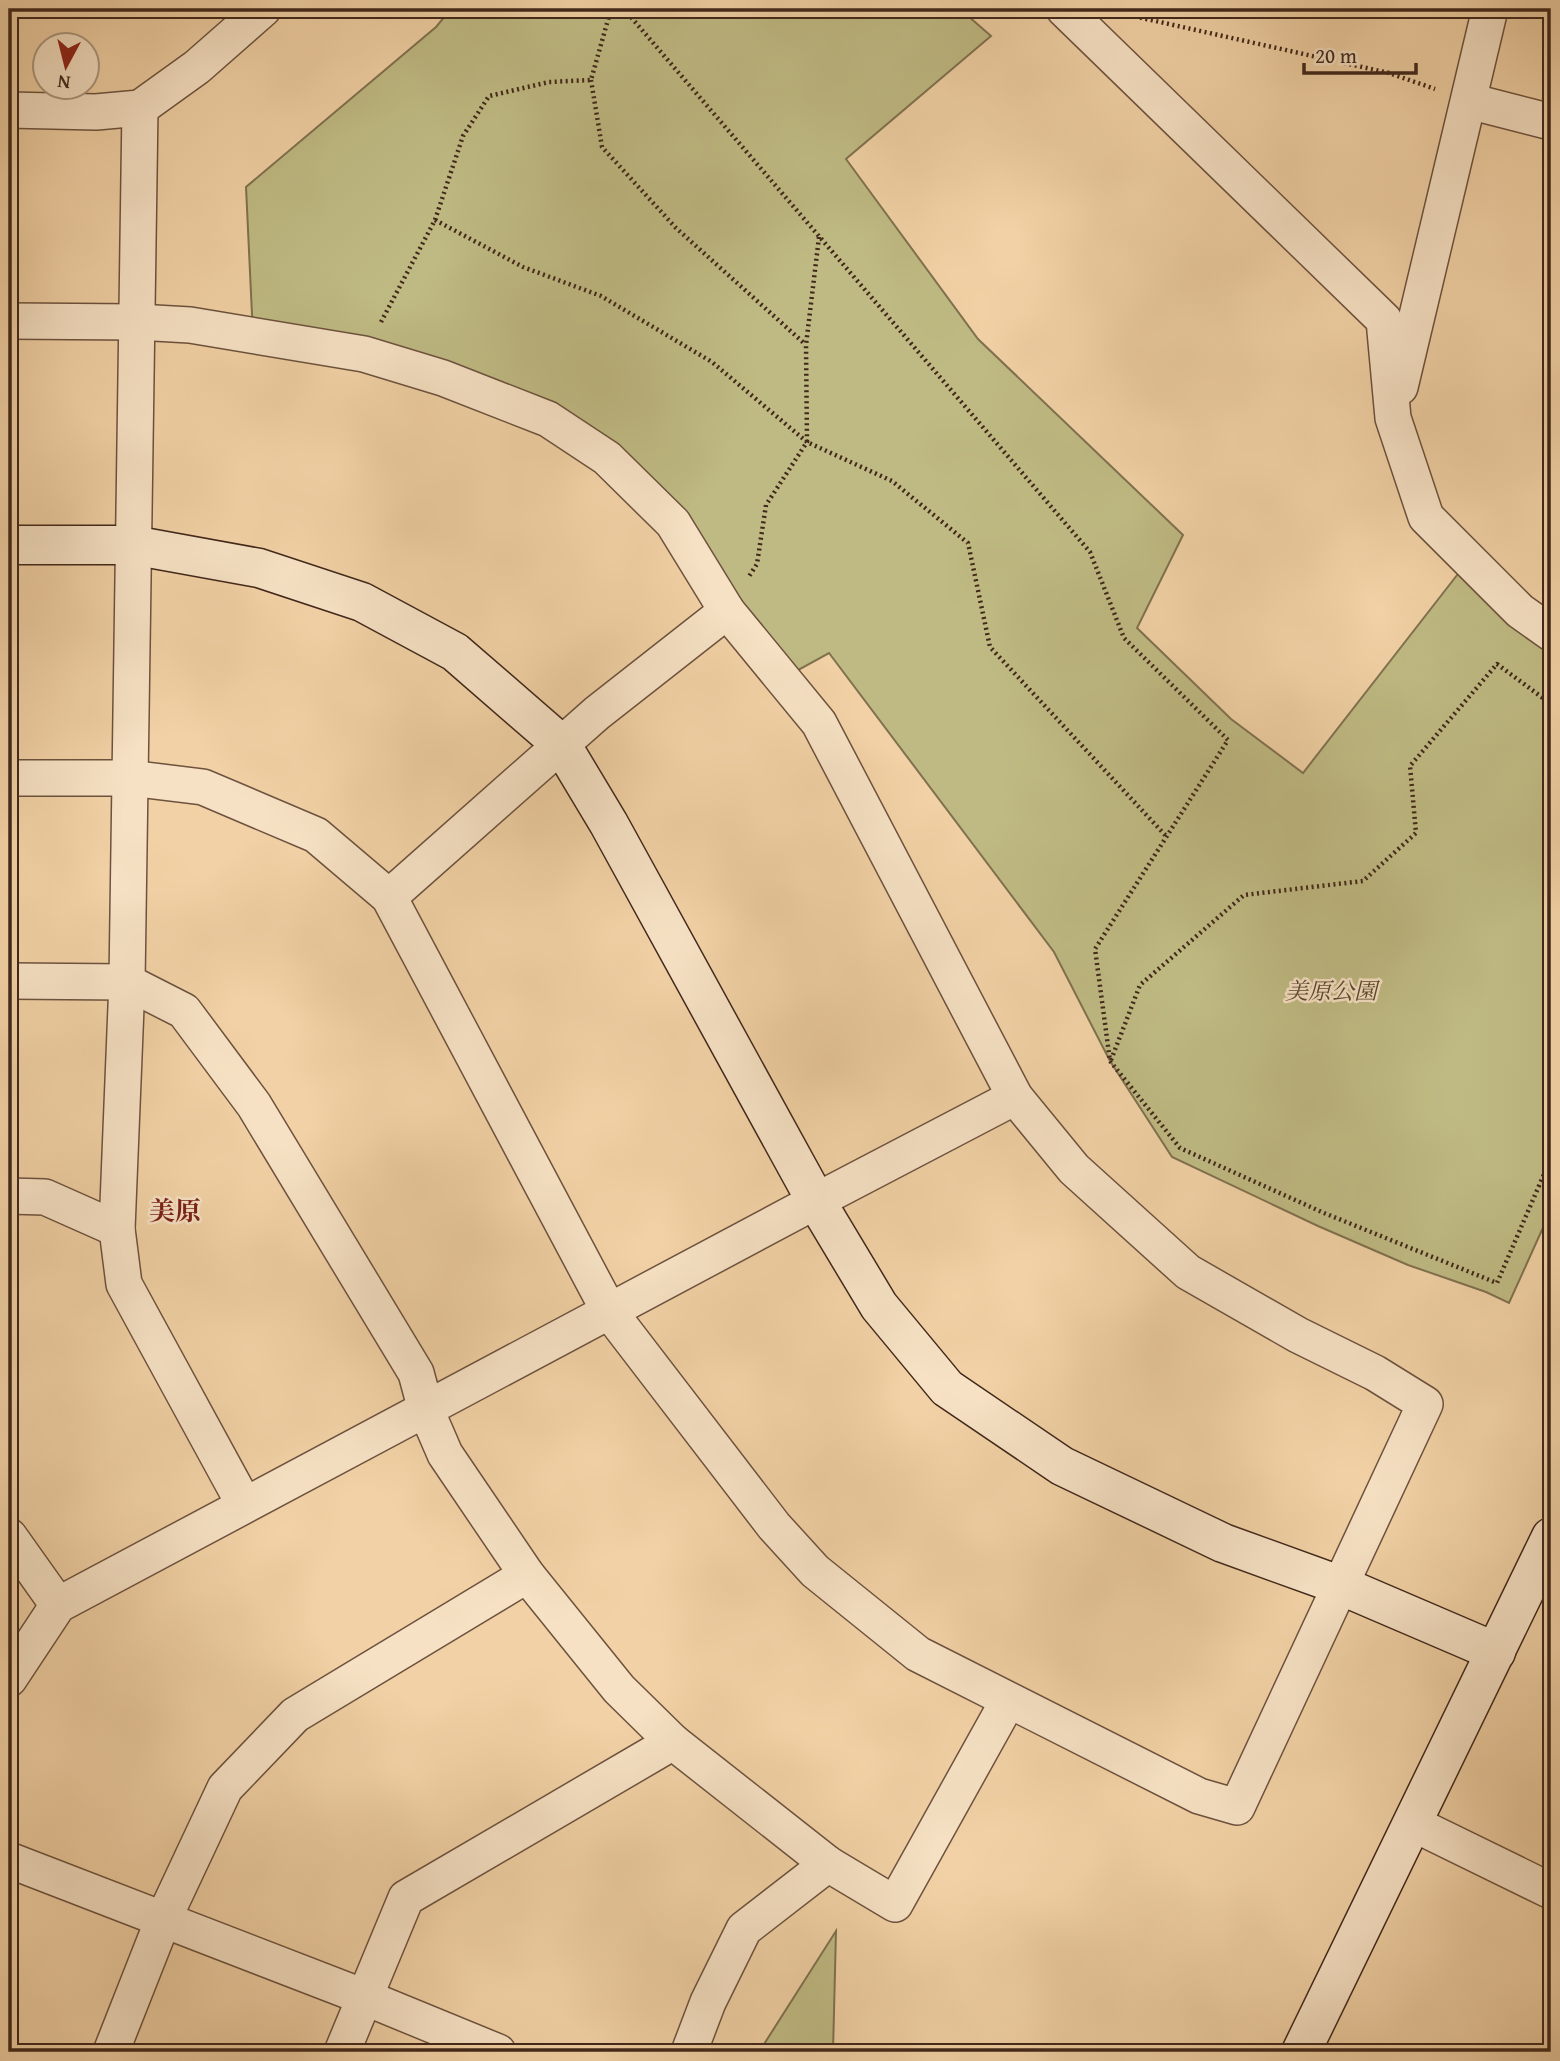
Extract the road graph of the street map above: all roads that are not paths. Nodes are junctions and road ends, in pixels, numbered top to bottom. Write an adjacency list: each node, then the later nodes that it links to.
1 (263, 9): 5 (street)
2 (1490, 9): 4 (street)
3 (1075, 20): 10 (street)
4 (1469, 101): 7 (street); 10 (street)
5 (140, 108): 6 (street); 9 (street)
6 (9, 110)
7 (1551, 122)
8 (9, 321): 9 (street)
9 (137, 322): 12 (street); 13 (street)
10 (1393, 418): 14 (street)
11 (9, 545): 12 (street)
12 (132, 545): 15 (street); 17 (street)
13 (727, 611): 15 (street); 21 (street)
14 (1551, 633)
15 (561, 744): 18 (street); 23 (street)
16 (9, 778): 17 (street)
17 (129, 778): 18 (street); 20 (street)
18 (389, 897): 25 (street)
19 (9, 981): 20 (street)
20 (127, 982): 24 (street); 26 (street)
21 (1015, 1097): 23 (street); 31 (street)
22 (9, 1196): 24 (street)
23 (816, 1201): 25 (street); 31 (street)
24 (117, 1229): 27 (street)
25 (609, 1311): 26 (street); 35 (street)
26 (426, 1410): 27 (street); 30 (street)
27 (244, 1504): 32 (street)
28 (9, 1536): 32 (street)
29 (1551, 1537): 33 (street)
30 (527, 1574): 36 (street); 41 (street)
31 (1342, 1586): 33 (street); 35 (street)
32 (58, 1605): 34 (street)
33 (1496, 1652): 37 (street)
34 (9, 1679)
35 (1008, 1701): 39 (street)
36 (673, 1742): 39 (street); 42 (street)
37 (1412, 1823): 40 (street); 47 (street)
38 (9, 1860): 41 (street)
39 (828, 1864): 46 (street)
40 (1551, 1891)
41 (163, 1920): 42 (street); 43 (street)
42 (364, 1997): 44 (street); 45 (street)
43 (111, 2052)
44 (342, 2052)
45 (498, 2052)
46 (689, 2052)
47 (1301, 2052)

